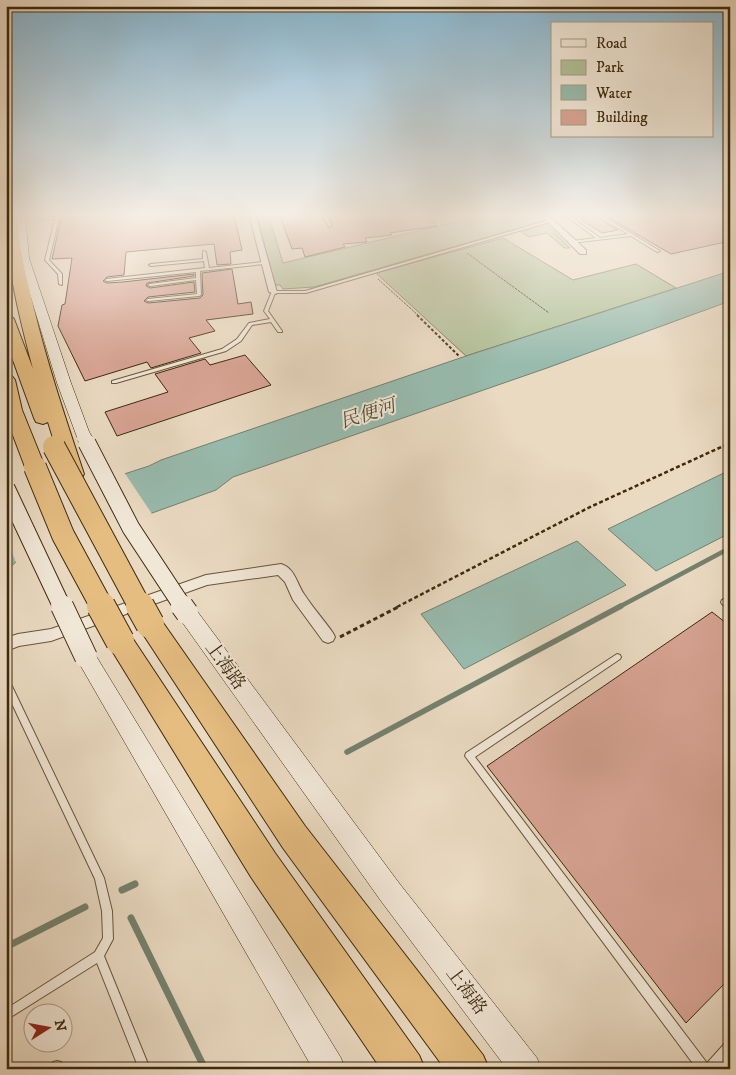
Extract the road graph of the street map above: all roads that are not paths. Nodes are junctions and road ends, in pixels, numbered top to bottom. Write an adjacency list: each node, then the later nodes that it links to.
1 (16, 264): 24 (highway)
2 (26, 264): 37 (main road, 上海路, bridge)
3 (51, 264): 14 (lane)
4 (167, 264): 9 (lane)
5 (206, 264): 10 (lane)
6 (253, 264): 10 (lane)
7 (264, 264): 16 (street)
8 (402, 264): 16 (lane)
9 (150, 266)
10 (207, 269): 11 (lane)
11 (198, 270): 12 (lane); 13 (lane)
12 (199, 279): 15 (lane); 17 (lane)
13 (107, 280)
14 (60, 284)
15 (150, 284)
16 (273, 292): 19 (lane)
17 (148, 300)
18 (6, 319): 24 (highway)
19 (273, 320): 20 (lane); 22 (lane)
20 (280, 331)
21 (6, 380): 23 (highway)
22 (114, 382)
23 (10, 404): 35 (highway, bridge)
24 (59, 445): 36 (highway, bridge)
25 (6, 488): 34 (main road, bridge)
26 (328, 638): 27 (street)
27 (6, 645)
28 (617, 657): 38 (lane)
29 (6, 682): 30 (lane)
30 (99, 956): 31 (lane); 33 (lane)
31 (6, 1015)
32 (730, 1046): 39 (lane)
33 (146, 1069)
34 (330, 1069)
35 (405, 1069)
36 (469, 1069)
37 (526, 1069)
38 (704, 1069)
39 (708, 1069)

